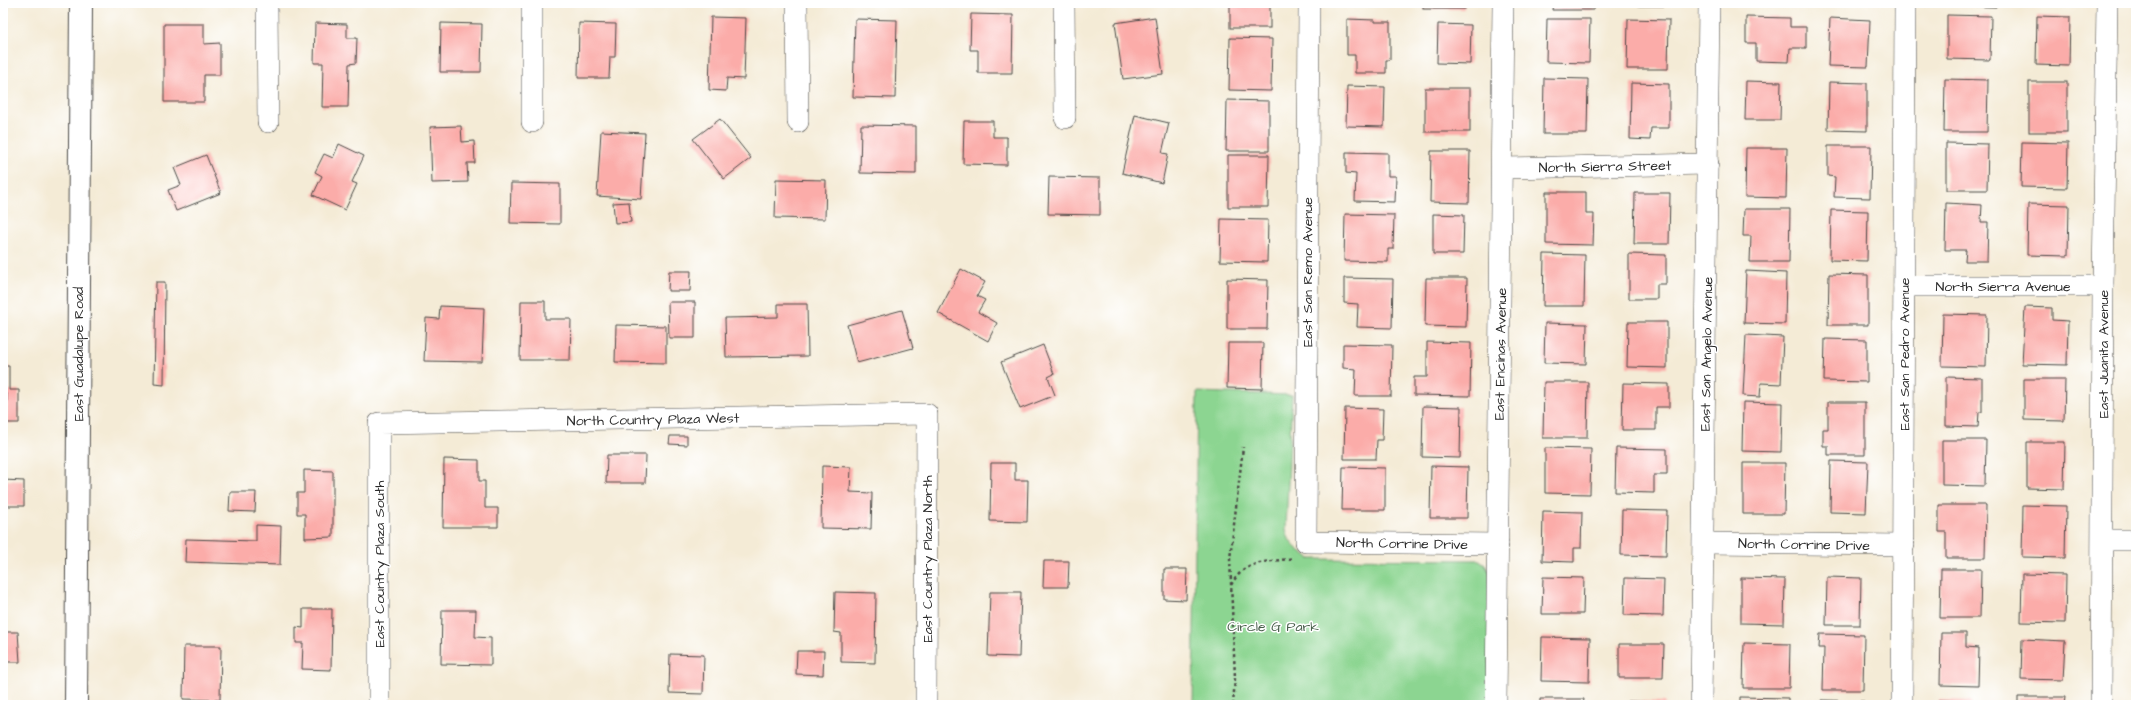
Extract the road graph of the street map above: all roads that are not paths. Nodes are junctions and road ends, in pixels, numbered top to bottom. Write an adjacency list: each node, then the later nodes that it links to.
1 (81, 3): 27 (main road, East Guadalupe Road)
2 (267, 3): 12 (street)
3 (532, 3): 13 (street)
4 (797, 3): 14 (street)
5 (1064, 3): 11 (street)
6 (1309, 3): 23 (street, East San Remo Avenue)
7 (1503, 3): 16 (street, East Encinas Avenue)
8 (1709, 3): 15 (street, East San Angelo Avenue)
9 (1905, 3): 17 (street, East San Pedro Avenue)
10 (2107, 3): 18 (street, East Juanita Avenue)
11 (1065, 118)
12 (268, 122)
13 (532, 122)
14 (798, 122)
15 (1708, 164): 16 (street, North Sierra Street); 25 (street, East San Angelo Avenue)
16 (1502, 168): 24 (street, East Encinas Avenue)
17 (1904, 286): 18 (street, North Sierra Avenue); 26 (street, East San Pedro Avenue)
18 (2103, 286): 21 (street, East Juanita Avenue)
19 (927, 414): 20 (street, North Country Plaza West); 29 (street, East Country Plaza North)
20 (379, 424): 28 (street, East Country Plaza South)
21 (2103, 540): 22 (street); 33 (street, East Juanita Avenue)
22 (2136, 540)
23 (1306, 542): 24 (street, North Corrine Drive)
24 (1498, 544): 30 (street, East Encinas Avenue)
25 (1704, 544): 26 (street, North Corrine Drive); 31 (street, East San Angelo Avenue)
26 (1904, 545): 32 (street, East San Pedro Avenue)
27 (76, 705)
28 (379, 705)
29 (926, 705)
30 (1496, 705)
31 (1701, 705)
32 (1902, 705)
33 (2101, 705)

